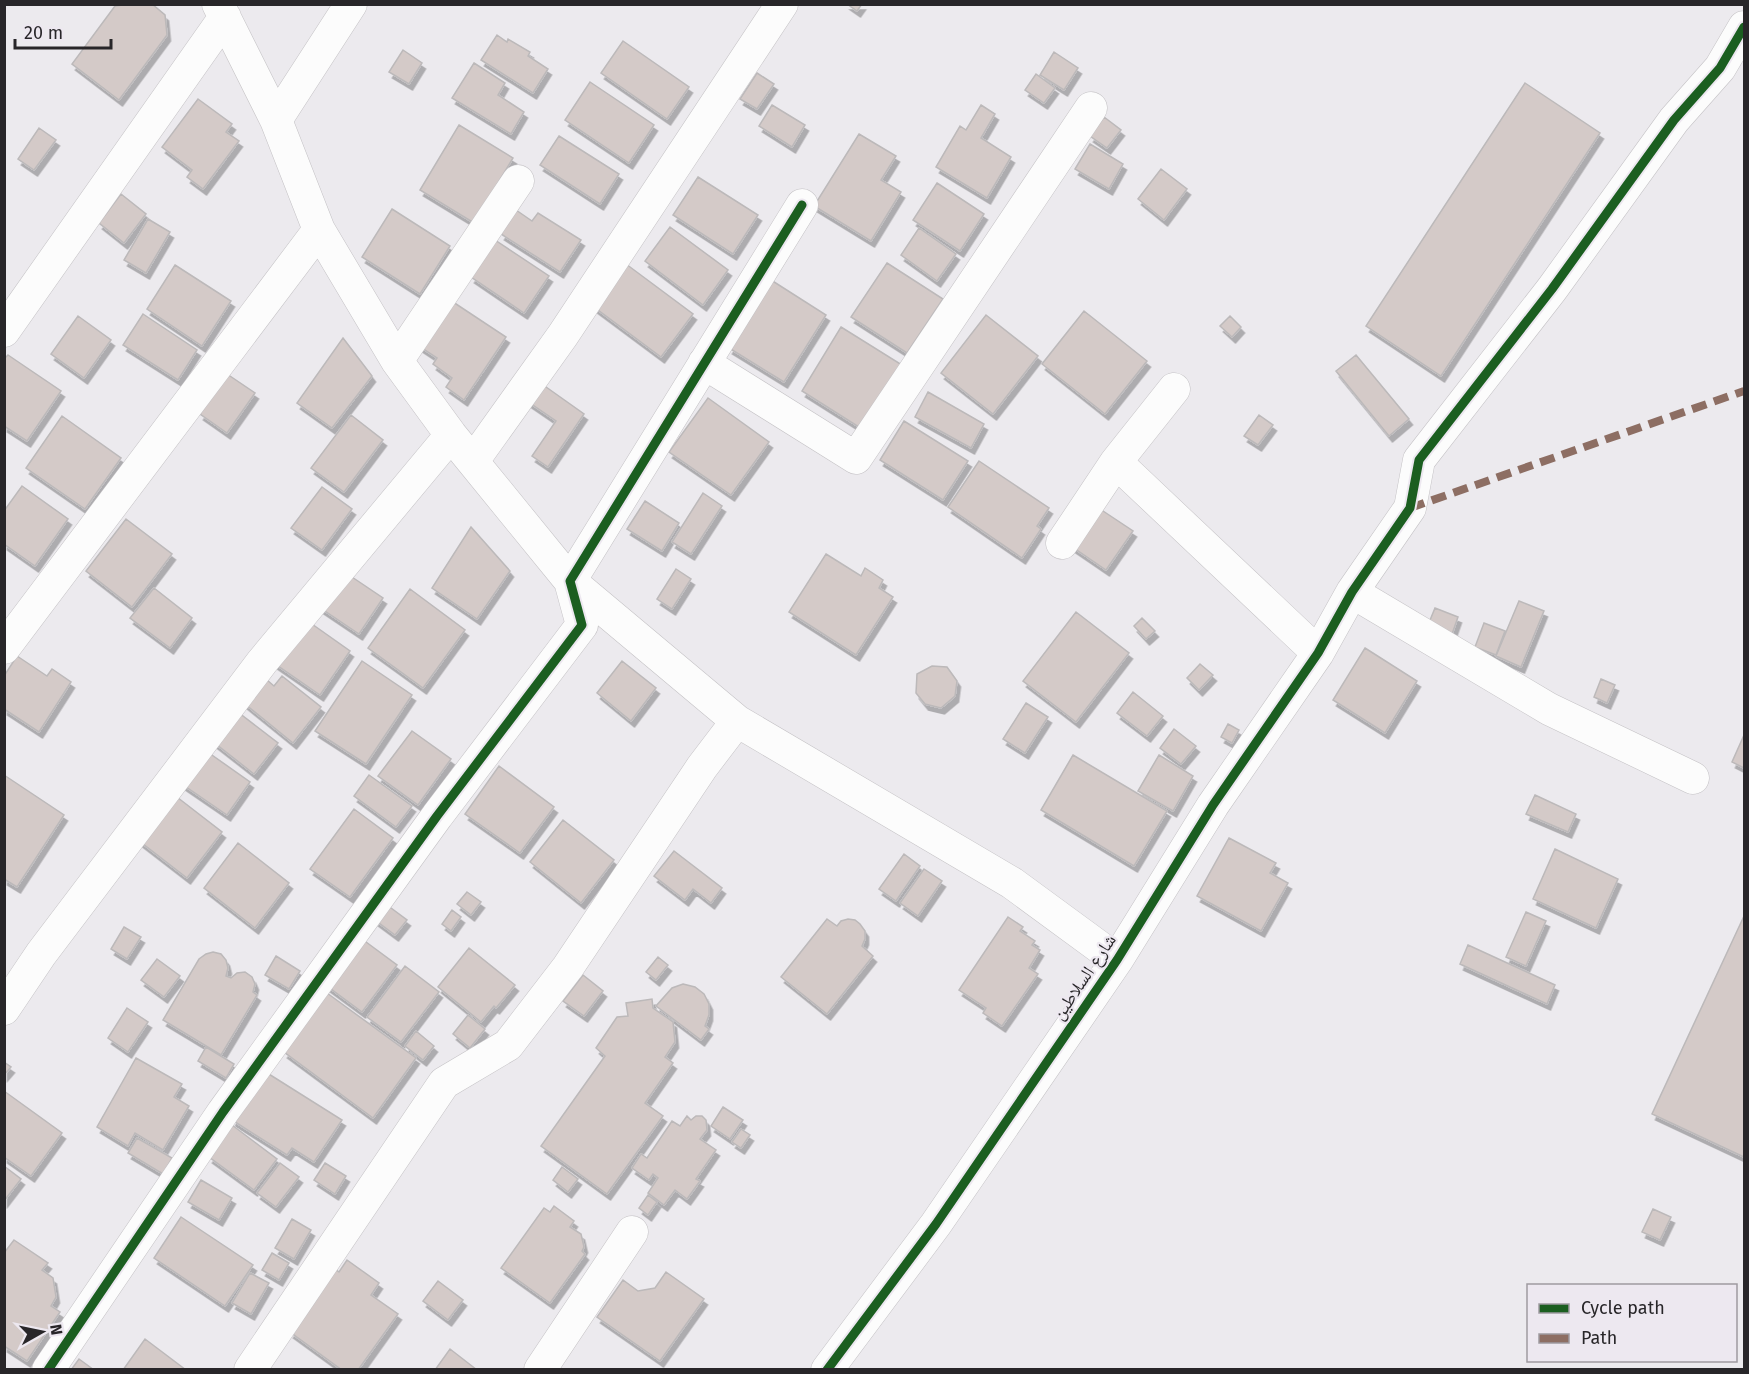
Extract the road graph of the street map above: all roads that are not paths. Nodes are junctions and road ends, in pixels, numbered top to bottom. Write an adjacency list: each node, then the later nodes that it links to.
1 (351, 4): 7 (street)
2 (782, 4): 16 (street)
3 (221, 11): 7 (street); 11 (street)
4 (1744, 27): 5 (street, شارع السلاطين)
5 (1732, 73): 20 (street, شارع السلاطين)
6 (1091, 108): 13 (street)
7 (276, 120): 10 (street)
8 (518, 181): 12 (street)
9 (802, 205): 13 (street)
10 (319, 230): 12 (street); 21 (street)
11 (4, 331)
12 (397, 361): 15 (street)
13 (704, 363): 19 (street)
14 (1174, 389): 17 (street)
15 (451, 435): 16 (street); 26 (street)
16 (473, 461): 19 (street)
17 (1116, 462): 18 (street); 22 (street)
18 (1062, 543)
19 (570, 581): 23 (street); 28 (street)
20 (1352, 592): 22 (street, شارع السلاطين); 24 (street)
21 (4, 648)
22 (1318, 653): 25 (street, شارع السلاطين)
23 (737, 721): 25 (street); 29 (street)
24 (1693, 778)
25 (1117, 960): 31 (street, شارع السلاطين)
26 (4, 1010)
27 (632, 1232): 30 (street)
28 (48, 1370)
29 (250, 1370)
30 (540, 1370)
31 (827, 1370)

